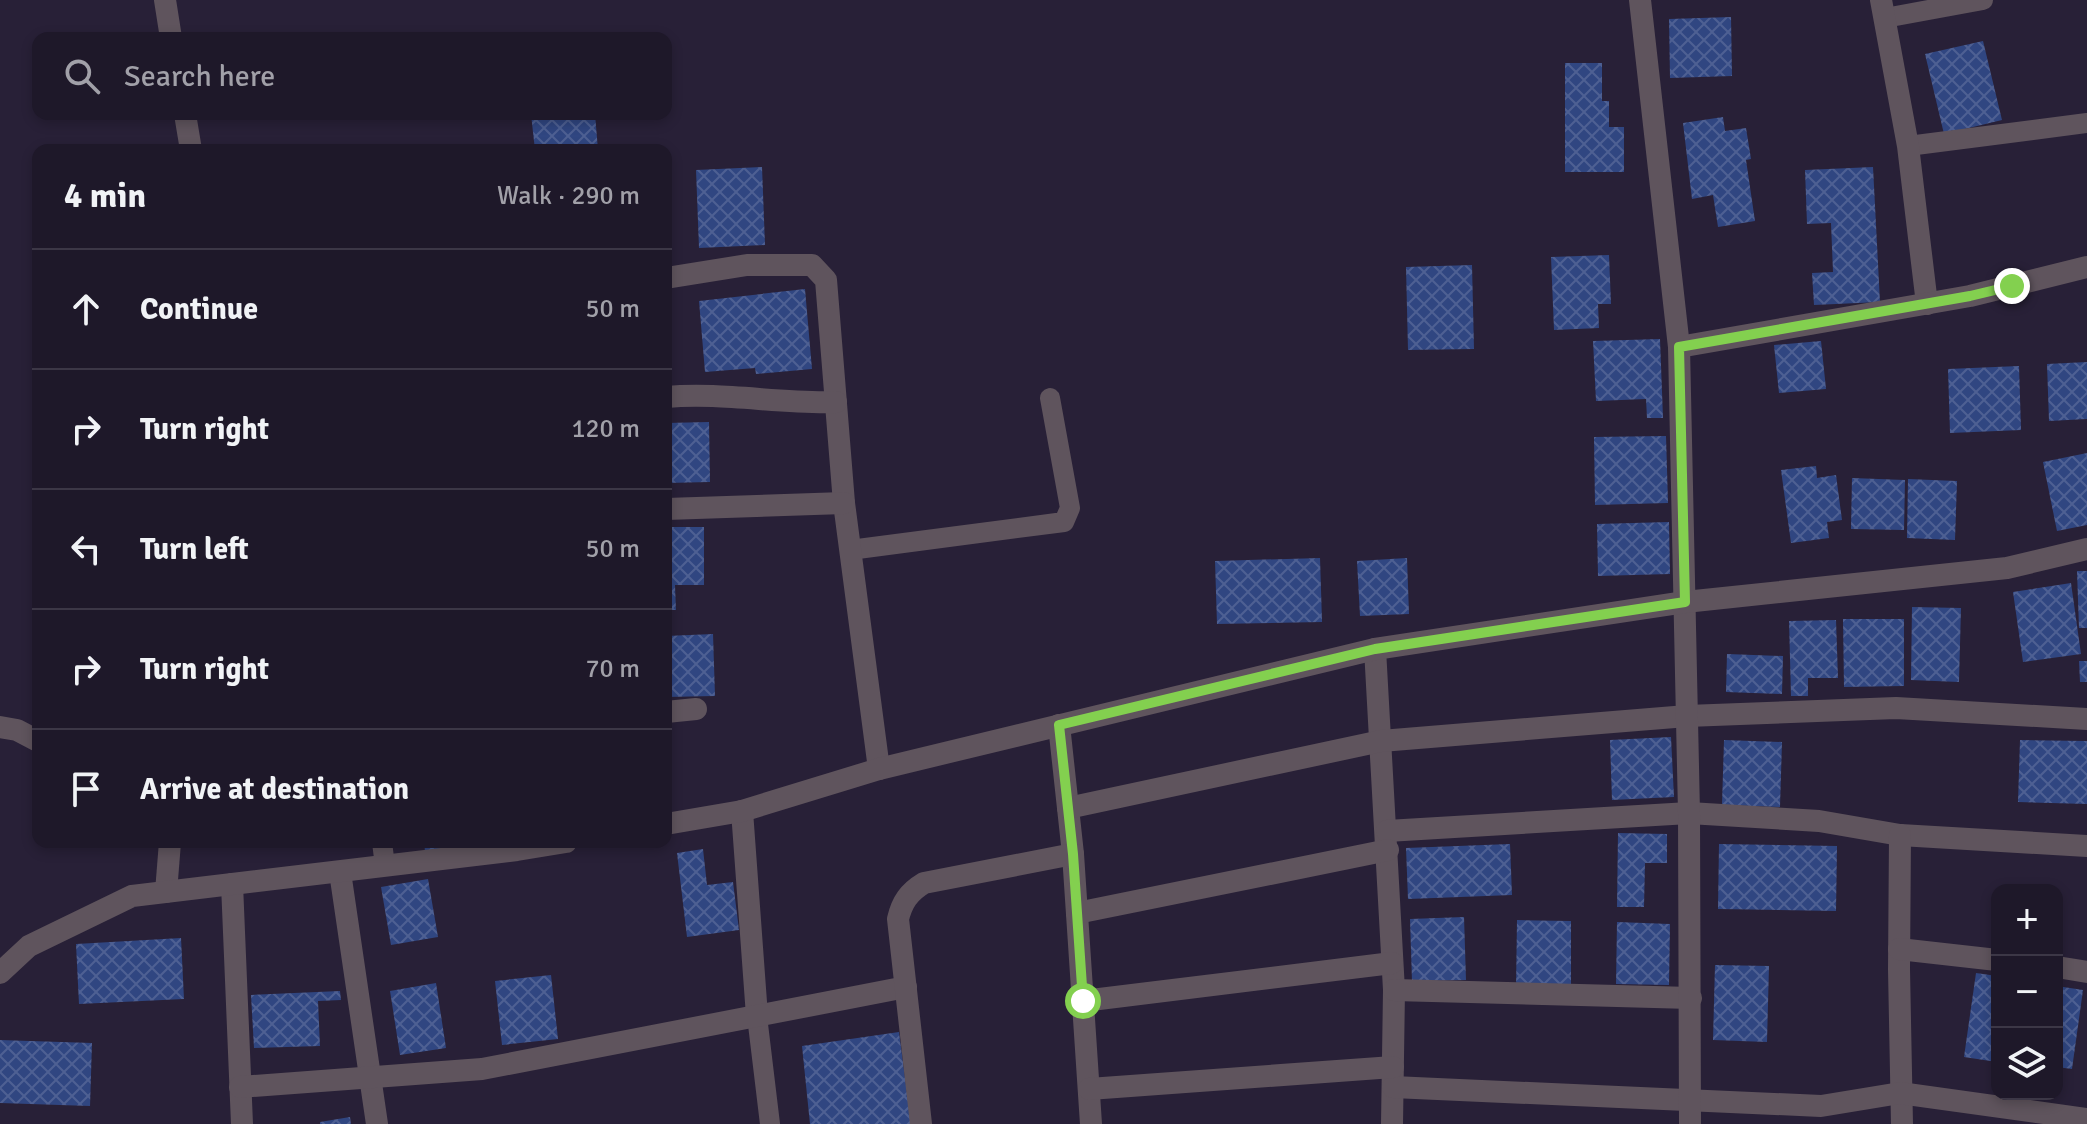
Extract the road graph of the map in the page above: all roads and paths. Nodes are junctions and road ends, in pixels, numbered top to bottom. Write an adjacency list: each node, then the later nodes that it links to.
1 (165, 0): 5 (street)
2 (1640, 0): 13 (street)
3 (1983, 0): 4 (lane)
4 (1883, 9): 9 (street)
5 (170, 32)
6 (186, 120): 8 (street)
7 (2087, 123): 9 (lane)
8 (190, 144)
9 (1908, 146): 12 (street)
10 (2087, 267): 12 (street)
11 (672, 277): 16 (street)
12 (1927, 304): 13 (street)
13 (1679, 347): 21 (street)
14 (672, 397): 16 (street)
15 (1050, 398): 20 (lane)
16 (836, 402): 17 (street)
17 (844, 503): 18 (street); 20 (street)
18 (672, 509)
19 (2087, 549): 21 (street)
20 (850, 550): 31 (street)
21 (1685, 602): 22 (street); 25 (street)
22 (1375, 649): 27 (street); 30 (street)
23 (696, 709): 24 (street)
24 (672, 711)
25 (1687, 716): 26 (street); 30 (street); 34 (street)
26 (2087, 719)
27 (1059, 725): 31 (street); 32 (street)
28 (0, 727): 29 (street)
29 (32, 738)
30 (1381, 741): 32 (street); 37 (street)
31 (879, 769): 33 (street)
32 (1068, 808): 42 (street)
33 (742, 811): 35 (street); 58 (street)
34 (1689, 813): 36 (street); 37 (street); 56 (street)
35 (672, 823)
36 (1900, 835): 38 (street); 48 (street)
37 (1387, 840): 47 (street); 50 (street)
38 (2087, 846)
39 (170, 848): 46 (street)
40 (383, 848): 43 (lane)
41 (521, 848): 43 (street)
42 (1073, 854): 47 (street); 54 (street)
43 (385, 866): 44 (street)
44 (340, 872): 45 (street); 59 (street)
45 (232, 884): 46 (street); 61 (street)
46 (166, 892): 53 (street)
47 (1077, 913): 57 (street)
48 (1899, 949): 49 (street); 63 (street)
49 (1991, 959)
50 (1392, 963): 55 (street); 57 (street)
51 (2063, 968): 52 (street)
52 (2087, 972)
53 (0, 973)
54 (906, 987): 58 (street); 69 (street)
55 (1394, 990): 56 (street); 60 (street)
56 (1691, 998): 64 (street)
57 (1083, 1001): 62 (street)
58 (757, 1016): 59 (street); 68 (lane)
59 (370, 1077): 61 (street); 67 (street)
60 (1393, 1077): 62 (street); 64 (street); 71 (street)
61 (240, 1087): 66 (street)
62 (1089, 1089): 70 (street)
63 (1900, 1093): 64 (street); 65 (street); 73 (street)
64 (1690, 1101): 72 (street)
65 (2087, 1119)
66 (242, 1124)
67 (377, 1124)
68 (770, 1124)
69 (921, 1124)
70 (1091, 1124)
71 (1392, 1124)
72 (1690, 1124)
73 (1902, 1124)

